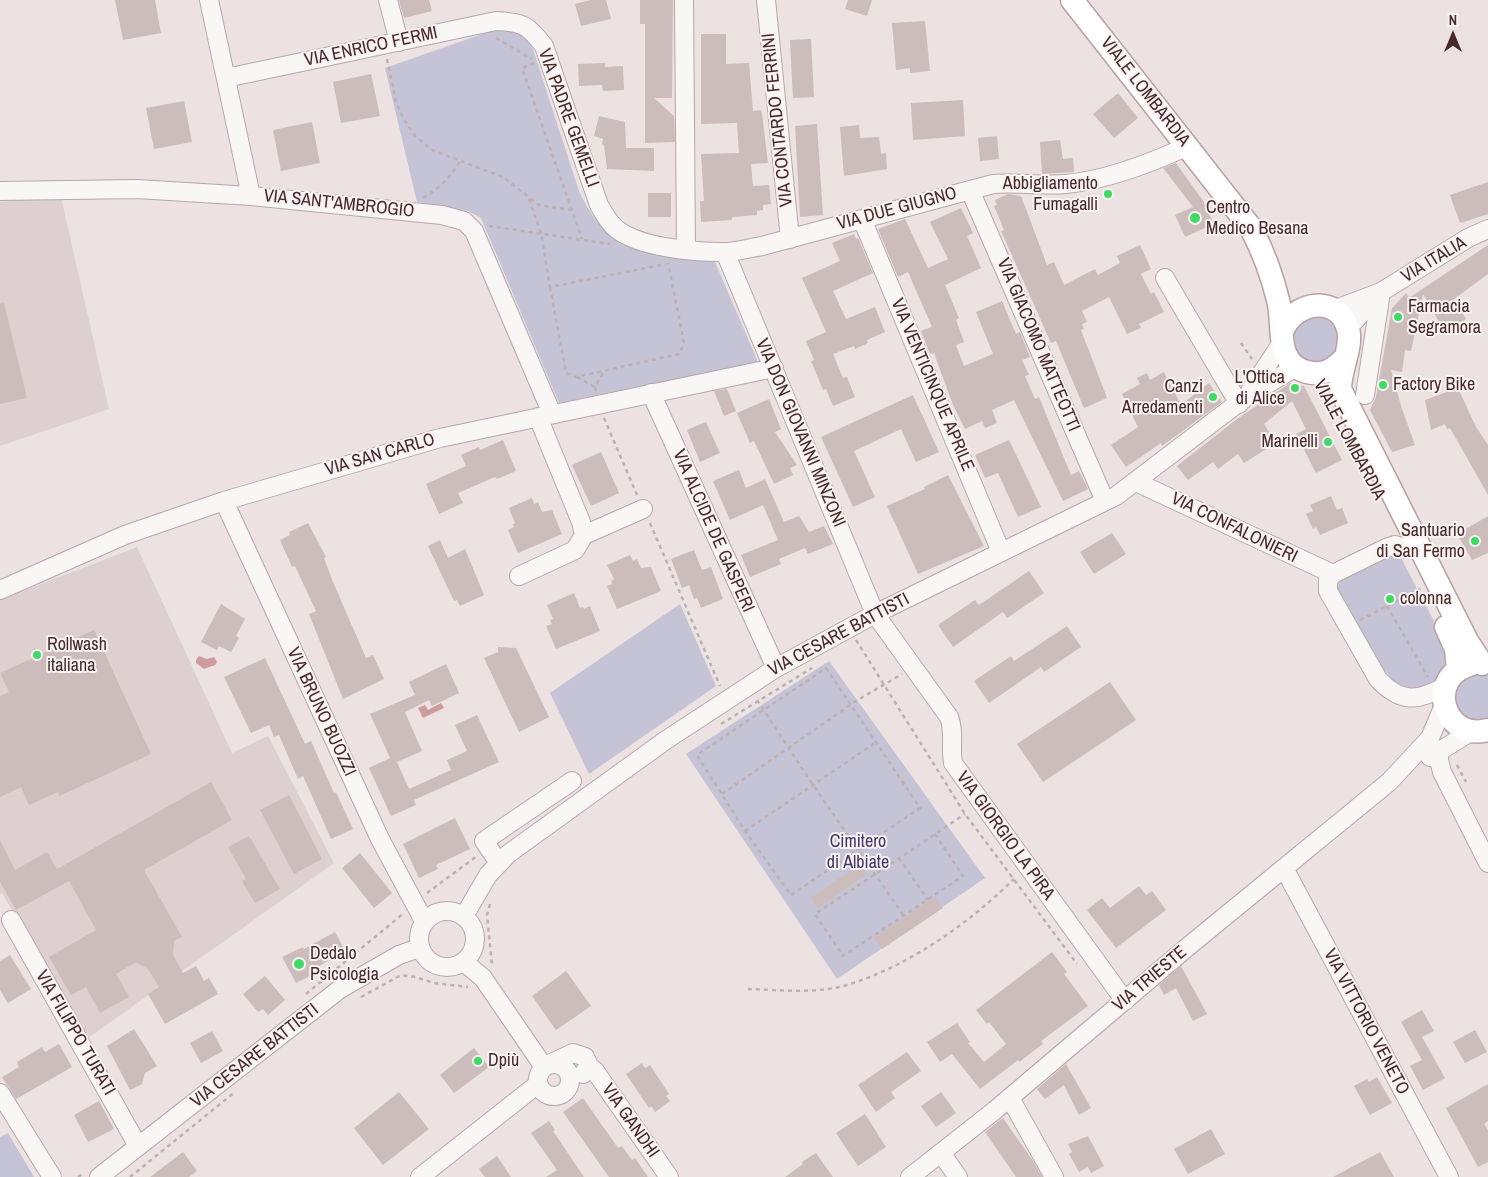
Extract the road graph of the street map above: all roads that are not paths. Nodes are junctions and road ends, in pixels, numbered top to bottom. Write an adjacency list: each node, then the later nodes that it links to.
1 (209, 0): 8 (street)
2 (388, 0): 7 (street)
3 (684, 0): 17 (street)
4 (766, 0): 16 (street, VIA CONTARDO FERRINI)
5 (1072, 0): 9 (main road, VIALE LOMBARDIA)
6 (518, 22): 7 (street, VIA ENRICO FERMI); 14 (street, VIA PADRE GEMELLI)
7 (391, 43): 8 (street, VIA ENRICO FERMI)
8 (226, 78): 12 (street)
9 (1188, 146): 10 (street, VIA DUE GIUGNO); 19 (main road, VIALE LOMBARDIA)
10 (970, 190): 13 (street, VIA DUE GIUGNO); 35 (street, VIA GIACOMO MATTEOTTI)
11 (0, 191): 12 (street, VIA SANT'AMBROGIO)
12 (251, 196): 32 (street, VIA SANT'AMBROGIO)
13 (862, 219): 16 (street, VIA DUE GIUGNO); 39 (street, VIA VENTICINQUE APRILE)
14 (609, 222): 17 (street, VIA DUE GIUGNO)
15 (1486, 232): 21 (street, VIA ITALIA)
16 (790, 239): 18 (street, VIA DUE GIUGNO)
17 (686, 250): 18 (street, VIA DUE GIUGNO)
18 (725, 252): 27 (street, VIA DON GIOVANNI MINZONI)
19 (1266, 259): 22 (main road, VIALE LOMBARDIA); 25 (main road, VIALE LOMBARDIA)
20 (1164, 278): 31 (street)
21 (1381, 292): 23 (street, VIA ITALIA); 24 (street, VIA ITALIA); 30 (street)
22 (1307, 306): 23 (main road); 25 (main road)
23 (1333, 310): 24 (main road)
24 (1348, 328): 26 (main road, VIALE LOMBARDIA)
25 (1282, 338): 28 (main road, VIALE LOMBARDIA); 31 (street, VIA CESARE BATTISTI)
26 (1344, 359): 28 (main road, VIALE LOMBARDIA); 44 (main road, VIALE LOMBARDIA)
27 (774, 368): 29 (street, VIA SAN CARLO); 43 (street, VIA DON GIOVANNI MINZONI)
28 (1305, 371): 31 (street, VIA CESARE BATTISTI); 38 (main road, VIALE LOMBARDIA)
29 (651, 393): 32 (street, VIA SAN CARLO); 45 (street, VIA ALCIDE DE GASPERI)
30 (1365, 395)
31 (1242, 401): 33 (street, VIA CESARE BATTISTI)
32 (545, 416): 34 (street, VIA SAN CARLO); 37 (street)
33 (1136, 482): 35 (street, VIA CESARE BATTISTI); 40 (street, VIA CONFALONIERI)
34 (224, 501): 42 (street, VIA SAN CARLO); 56 (street, VIA BRUNO BUOZZI)
35 (1105, 501): 39 (street, VIA CESARE BATTISTI)
36 (643, 509): 37 (street)
37 (584, 535): 41 (street)
38 (1406, 549): 40 (street); 46 (main road, VIALE LOMBARDIA)
39 (1001, 552): 43 (street, VIA CESARE BATTISTI)
40 (1333, 574): 46 (street)
41 (519, 576)
42 (0, 590)
43 (880, 620): 45 (street, VIA CESARE BATTISTI); 59 (street, VIA GIORGIO LA PIRA)
44 (1485, 665): 46 (main road)
45 (776, 668): 52 (street, VIA CESARE BATTISTI)
46 (1449, 687): 47 (main road); 50 (street, VIA TRIESTE)
47 (1483, 731): 48 (street, VIA TRIESTE)
48 (1439, 751): 50 (street, VIA TRIESTE); 51 (street)
49 (572, 781): 52 (street)
50 (1389, 782): 53 (street, VIA TRIESTE)
51 (1488, 863)
52 (499, 864): 54 (street, VIA CESARE BATTISTI)
53 (1284, 868): 59 (street, VIA TRIESTE); 75 (street, VIA VITTORIO VENETO)
54 (464, 916): 56 (street); 58 (street)
55 (11, 920): 66 (street, VIA FILIPPO TURATI)
56 (424, 921): 57 (street)
57 (419, 948): 58 (street); 66 (street, VIA CESARE BATTISTI)
58 (464, 962): 60 (street)
59 (1124, 1001): 65 (street, VIA TRIESTE)
60 (547, 1066): 61 (street, VIA GANDHI); 62 (street); 63 (street)
61 (589, 1066): 63 (street, VIA GANDHI); 71 (street, VIA GANDHI)
62 (538, 1084): 63 (street); 70 (street)
63 (568, 1087)
64 (0, 1093): 69 (street)
65 (1010, 1098): 67 (street, VIA TRIESTE); 74 (street)
66 (138, 1146): 68 (street, VIA CESARE BATTISTI)
67 (941, 1153): 72 (street, VIA TRIESTE); 73 (street)
68 (92, 1174)
69 (52, 1177)
70 (420, 1177)
71 (669, 1177)
72 (910, 1177)
73 (958, 1177)
74 (1054, 1177)
75 (1448, 1177)

